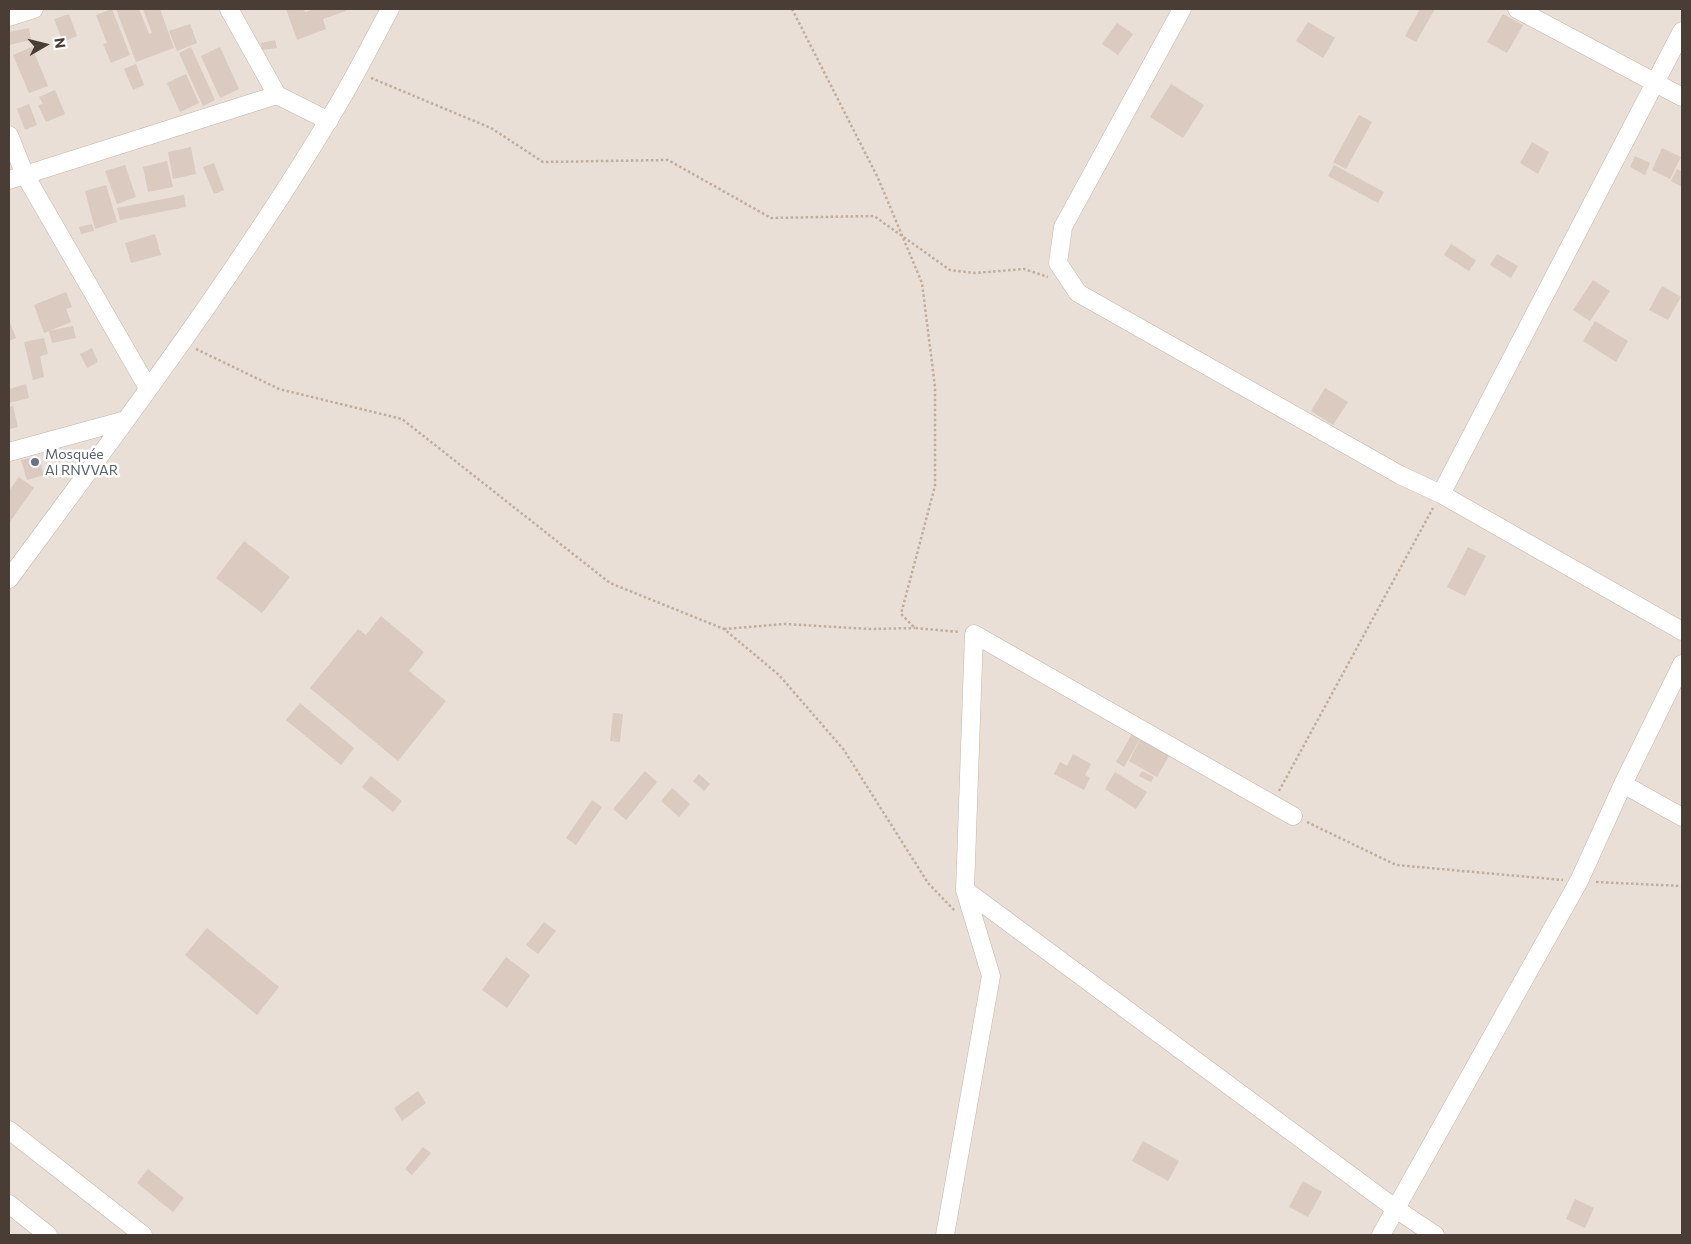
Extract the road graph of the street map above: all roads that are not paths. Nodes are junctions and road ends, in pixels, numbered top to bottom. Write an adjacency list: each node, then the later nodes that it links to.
1 (34, 9): 6 (street)
2 (229, 9): 9 (street)
3 (390, 9): 11 (street)
4 (1182, 9): 17 (street)
5 (1517, 9): 8 (street)
6 (9, 17)
7 (1682, 32): 8 (street)
8 (1654, 82): 10 (street); 17 (street)
9 (277, 95): 11 (street); 13 (street)
10 (1682, 97)
11 (329, 121): 14 (street)
12 (9, 135): 13 (street)
13 (17, 178): 14 (street)
14 (148, 388): 15 (street)
15 (126, 420): 16 (street); 18 (street)
16 (9, 452)
17 (1441, 494): 19 (street)
18 (9, 579)
19 (1682, 631)
20 (1682, 664): 21 (street)
21 (1622, 784): 23 (street); 27 (street)
22 (1293, 816): 24 (street)
23 (1682, 817)
24 (965, 890): 27 (street); 30 (street)
25 (9, 1130): 29 (street)
26 (9, 1204): 28 (street)
27 (1396, 1209): 31 (street); 32 (street)
28 (48, 1235)
29 (143, 1235)
30 (945, 1235)
31 (1381, 1235)
32 (1435, 1235)

